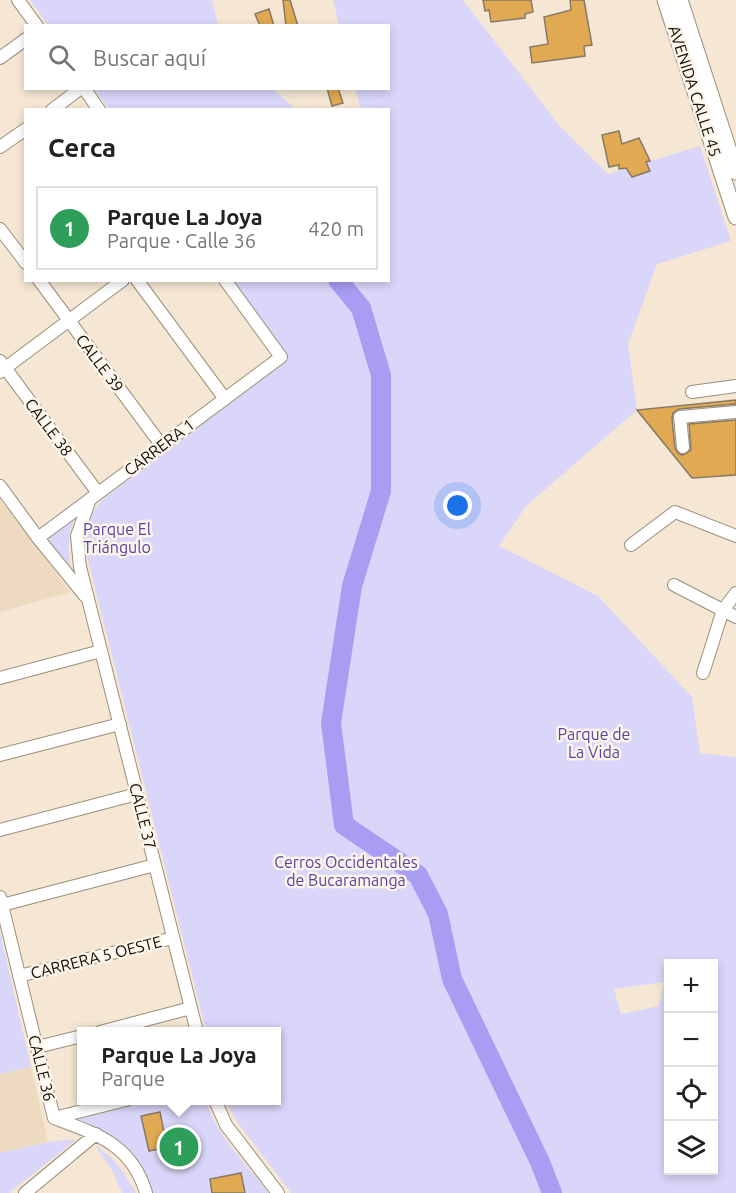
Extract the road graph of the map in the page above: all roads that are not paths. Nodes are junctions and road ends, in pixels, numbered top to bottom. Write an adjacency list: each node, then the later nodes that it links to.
1 (18, 0): 4 (street)
2 (665, 0): 12 (main road, AVENIDA CALLE 45)
3 (680, 0): 12 (main road, AVENIDA CALLE 45)
4 (36, 24)
5 (24, 40): 6 (street)
6 (0, 58)
7 (79, 90): 9 (street)
8 (84, 90): 10 (street)
9 (55, 108)
10 (97, 108)
11 (24, 131): 13 (street)
12 (725, 143): 14 (main road, AVENIDA CALLE 45); 15 (main road, AVENIDA CALLE 45)
13 (0, 147)
14 (736, 172)
15 (736, 217)
16 (0, 229): 17 (street)
17 (24, 260)
18 (40, 282): 22 (street, CALLE 39)
19 (120, 282): 22 (street)
20 (138, 282): 26 (street)
21 (226, 282): 26 (street, CARRERA 1)
22 (69, 321): 23 (street); 28 (street, CALLE 39)
23 (2, 367): 31 (street, CALLE 38)
24 (736, 386): 25 (street)
25 (693, 392)
26 (225, 399): 28 (street, CARRERA 1)
27 (736, 412): 29 (street)
28 (162, 446): 31 (street, CARRERA 1)
29 (683, 447)
30 (0, 486): 33 (street, CALLE 37)
31 (94, 496): 33 (street, CARRERA 1); 37 (street, CALLE 37)
32 (736, 536): 34 (street)
33 (38, 538): 37 (street, CALLE 37)
34 (631, 545)
35 (674, 585): 38 (street)
36 (736, 593): 38 (street)
37 (88, 600): 40 (street, CALLE 37)
38 (723, 610): 39 (street); 41 (street)
39 (736, 617)
40 (101, 651): 42 (street); 43 (street, CALLE 37)
41 (703, 673)
42 (0, 678)
43 (120, 724): 44 (street); 45 (street, CALLE 37)
44 (0, 755)
45 (137, 794): 46 (street); 47 (street, CALLE 37)
46 (0, 830)
47 (155, 865): 48 (street); 49 (street, CALLE 37)
48 (1, 901): 50 (street, CALLE 36)
49 (173, 938): 50 (street, CARRERA 5 OESTE); 51 (street, CALLE 37)
50 (19, 976): 55 (street, CALLE 36)
51 (191, 1008): 52 (street); 53 (street, CALLE 37)
52 (119, 1027)
53 (196, 1027)
54 (77, 1037): 55 (street)
55 (37, 1047): 58 (street, CALLE 36)
56 (109, 1105): 58 (street)
57 (217, 1105): 62 (street)
58 (54, 1118): 59 (street, CALLE 36)
59 (96, 1134): 60 (street); 61 (street, CALLE 36)
60 (25, 1193)
61 (146, 1193)
62 (278, 1193)

